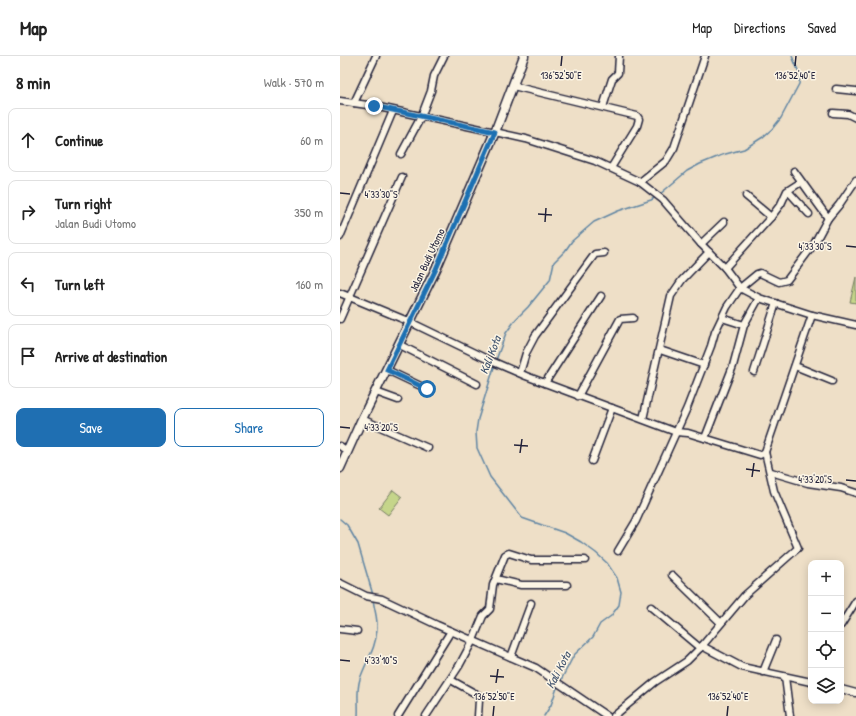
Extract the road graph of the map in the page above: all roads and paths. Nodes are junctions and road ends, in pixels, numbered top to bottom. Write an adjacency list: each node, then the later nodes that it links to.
1 (376, 56): 10 (street)
2 (444, 56): 14 (street)
3 (524, 56): 6 (street, Jalan Budi Utomo)
4 (619, 56): 11 (street)
5 (705, 56): 22 (street)
6 (513, 86): 11 (street); 16 (street, Jalan Budi Utomo)
7 (836, 89): 8 (street)
8 (856, 91)
9 (340, 101): 10 (street)
10 (354, 103): 12 (street)
11 (603, 107): 18 (street)
12 (393, 111): 14 (street); 30 (street)
13 (833, 113): 15 (street)
14 (421, 117): 16 (street); 17 (street)
15 (856, 118)
16 (495, 132): 18 (street); 45 (street, Jalan Budi Utomo)
17 (401, 154)
18 (611, 168): 22 (street)
19 (794, 171): 23 (street)
20 (402, 177): 38 (street)
21 (856, 180): 28 (street)
22 (640, 182): 31 (street)
23 (801, 182): 24 (street); 28 (street)
24 (788, 191): 26 (street); 27 (street)
25 (746, 196): 27 (street)
26 (809, 214)
27 (771, 217): 34 (street)
28 (828, 218): 35 (street)
29 (724, 222): 31 (street)
30 (340, 237)
31 (702, 244): 32 (street)
32 (709, 252): 34 (street); 49 (street)
33 (604, 253): 54 (street)
34 (725, 268): 35 (street)
35 (740, 288): 39 (street); 43 (street)
36 (340, 293): 38 (street)
37 (601, 296): 56 (street)
38 (350, 297): 44 (street); 45 (street)
39 (759, 298): 40 (street); 46 (street)
40 (776, 303): 41 (street); 53 (street)
41 (812, 315): 47 (street); 51 (street)
42 (633, 318): 60 (street)
43 (722, 318): 46 (street); 50 (street)
44 (340, 319)
45 (410, 322): 48 (street, Jalan Budi Utomo); 54 (street)
46 (744, 325): 66 (street)
47 (856, 325)
48 (400, 345): 52 (street, Jalan Budi Utomo); 57 (street)
49 (660, 350): 50 (street); 64 (street)
50 (704, 364): 65 (street)
51 (795, 366): 55 (street); 69 (street)
52 (387, 370): 58 (street); 59 (street, Jalan Budi Utomo)
53 (754, 372)
54 (520, 373): 56 (street)
55 (832, 381)
56 (545, 383): 60 (street)
57 (477, 384)
58 (427, 389)
59 (376, 392): 61 (street); 63 (street, Jalan Budi Utomo)
60 (578, 396): 62 (street)
61 (398, 400)
62 (612, 408): 64 (street); 70 (street)
63 (362, 419): 67 (street); 68 (street, Jalan Budi Utomo)
64 (643, 419): 65 (street)
65 (676, 432): 66 (street); 74 (street)
66 (705, 438): 69 (street)
67 (428, 448)
68 (344, 449): 71 (street, Jalan Budi Utomo)
69 (765, 452): 72 (street)
70 (592, 461)
71 (340, 468)
72 (770, 472): 73 (street); 84 (street)
73 (856, 493)
74 (618, 551)
75 (585, 560): 77 (street)
76 (672, 576): 84 (street)
77 (496, 579): 79 (street); 88 (street)
78 (340, 583): 87 (street)
79 (567, 585)
80 (856, 600): 83 (street)
81 (532, 603): 91 (street)
82 (651, 607): 90 (street)
83 (844, 620)
84 (721, 623): 90 (street)
85 (340, 629): 86 (street)
86 (357, 631)
87 (451, 631): 88 (street); 98 (street)
88 (473, 640): 91 (street); 94 (street)
89 (776, 640): 92 (street)
90 (701, 647): 92 (street); 102 (street)
91 (511, 657): 101 (street)
92 (762, 672): 93 (street)
93 (785, 677): 95 (street); 103 (street)
94 (451, 680): 99 (street); 100 (street)
95 (808, 681)
96 (844, 690): 97 (street)
97 (856, 693)
98 (398, 716)
99 (426, 716)
100 (478, 716)
101 (607, 716)
102 (614, 716)
103 (790, 716)

